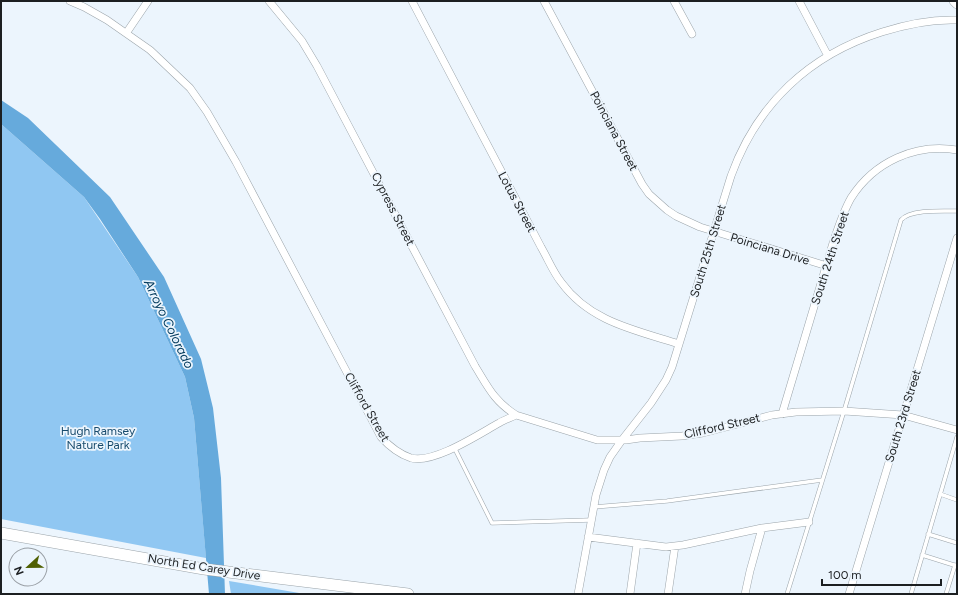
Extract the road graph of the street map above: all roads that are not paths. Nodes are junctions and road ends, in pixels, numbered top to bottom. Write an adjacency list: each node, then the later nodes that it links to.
1 (70, 1): 11 (street, Clifford Street)
2 (148, 1): 11 (street)
3 (269, 1): 22 (street, Cypress Street)
4 (412, 1): 19 (street, Lotus Street)
5 (544, 1): 16 (street, Poinciana Street)
6 (674, 1): 12 (street)
7 (799, 1): 13 (street)
8 (954, 1): 9 (street)
9 (957, 4)
10 (957, 20): 13 (street, South 25th Street)
11 (127, 32): 27 (street, Clifford Street)
12 (692, 34)
13 (828, 56): 16 (street, South 25th Street)
14 (957, 150): 18 (street, South 24th Street)
15 (957, 211): 20 (lane)
16 (714, 232): 18 (street, Poinciana Drive); 19 (street, South 25th Street)
17 (957, 238): 23 (street, South 23rd Street)
18 (827, 266): 21 (street, South 24th Street)
19 (679, 344): 26 (street, South 25th Street)
20 (844, 411): 21 (street, Clifford Street); 23 (street, Clifford Street); 28 (lane)
21 (782, 414): 26 (street, Clifford Street)
22 (516, 415): 26 (street, Clifford Street); 27 (street, Clifford Street)
23 (903, 415): 24 (street, Clifford Street); 49 (street, South 23rd Street)
24 (957, 430)
25 (957, 437): 29 (lane)
26 (622, 440): 31 (street, South 25th Street)
27 (454, 447): 32 (lane)
28 (822, 480): 31 (lane); 33 (lane)
29 (940, 494): 30 (lane); 36 (lane)
30 (957, 500)
31 (594, 506): 32 (street, South 25th Street)
32 (591, 520): 37 (street, South 25th Street)
33 (809, 522): 34 (street); 48 (lane)
34 (762, 528): 40 (street); 47 (street)
35 (1, 533): 43 (main road, North Ed Carey Drive)
36 (928, 534): 39 (lane); 41 (lane)
37 (588, 538): 38 (street); 44 (street, South 25th Street)
38 (637, 543): 40 (street); 45 (street)
39 (957, 543)
40 (675, 546): 46 (street)
41 (922, 556): 42 (lane); 50 (lane)
42 (956, 566): 51 (lane)
43 (408, 594)
44 (578, 594)
45 (630, 594)
46 (668, 594)
47 (745, 594)
48 (787, 594)
49 (849, 594)
50 (911, 594)
51 (946, 594)

